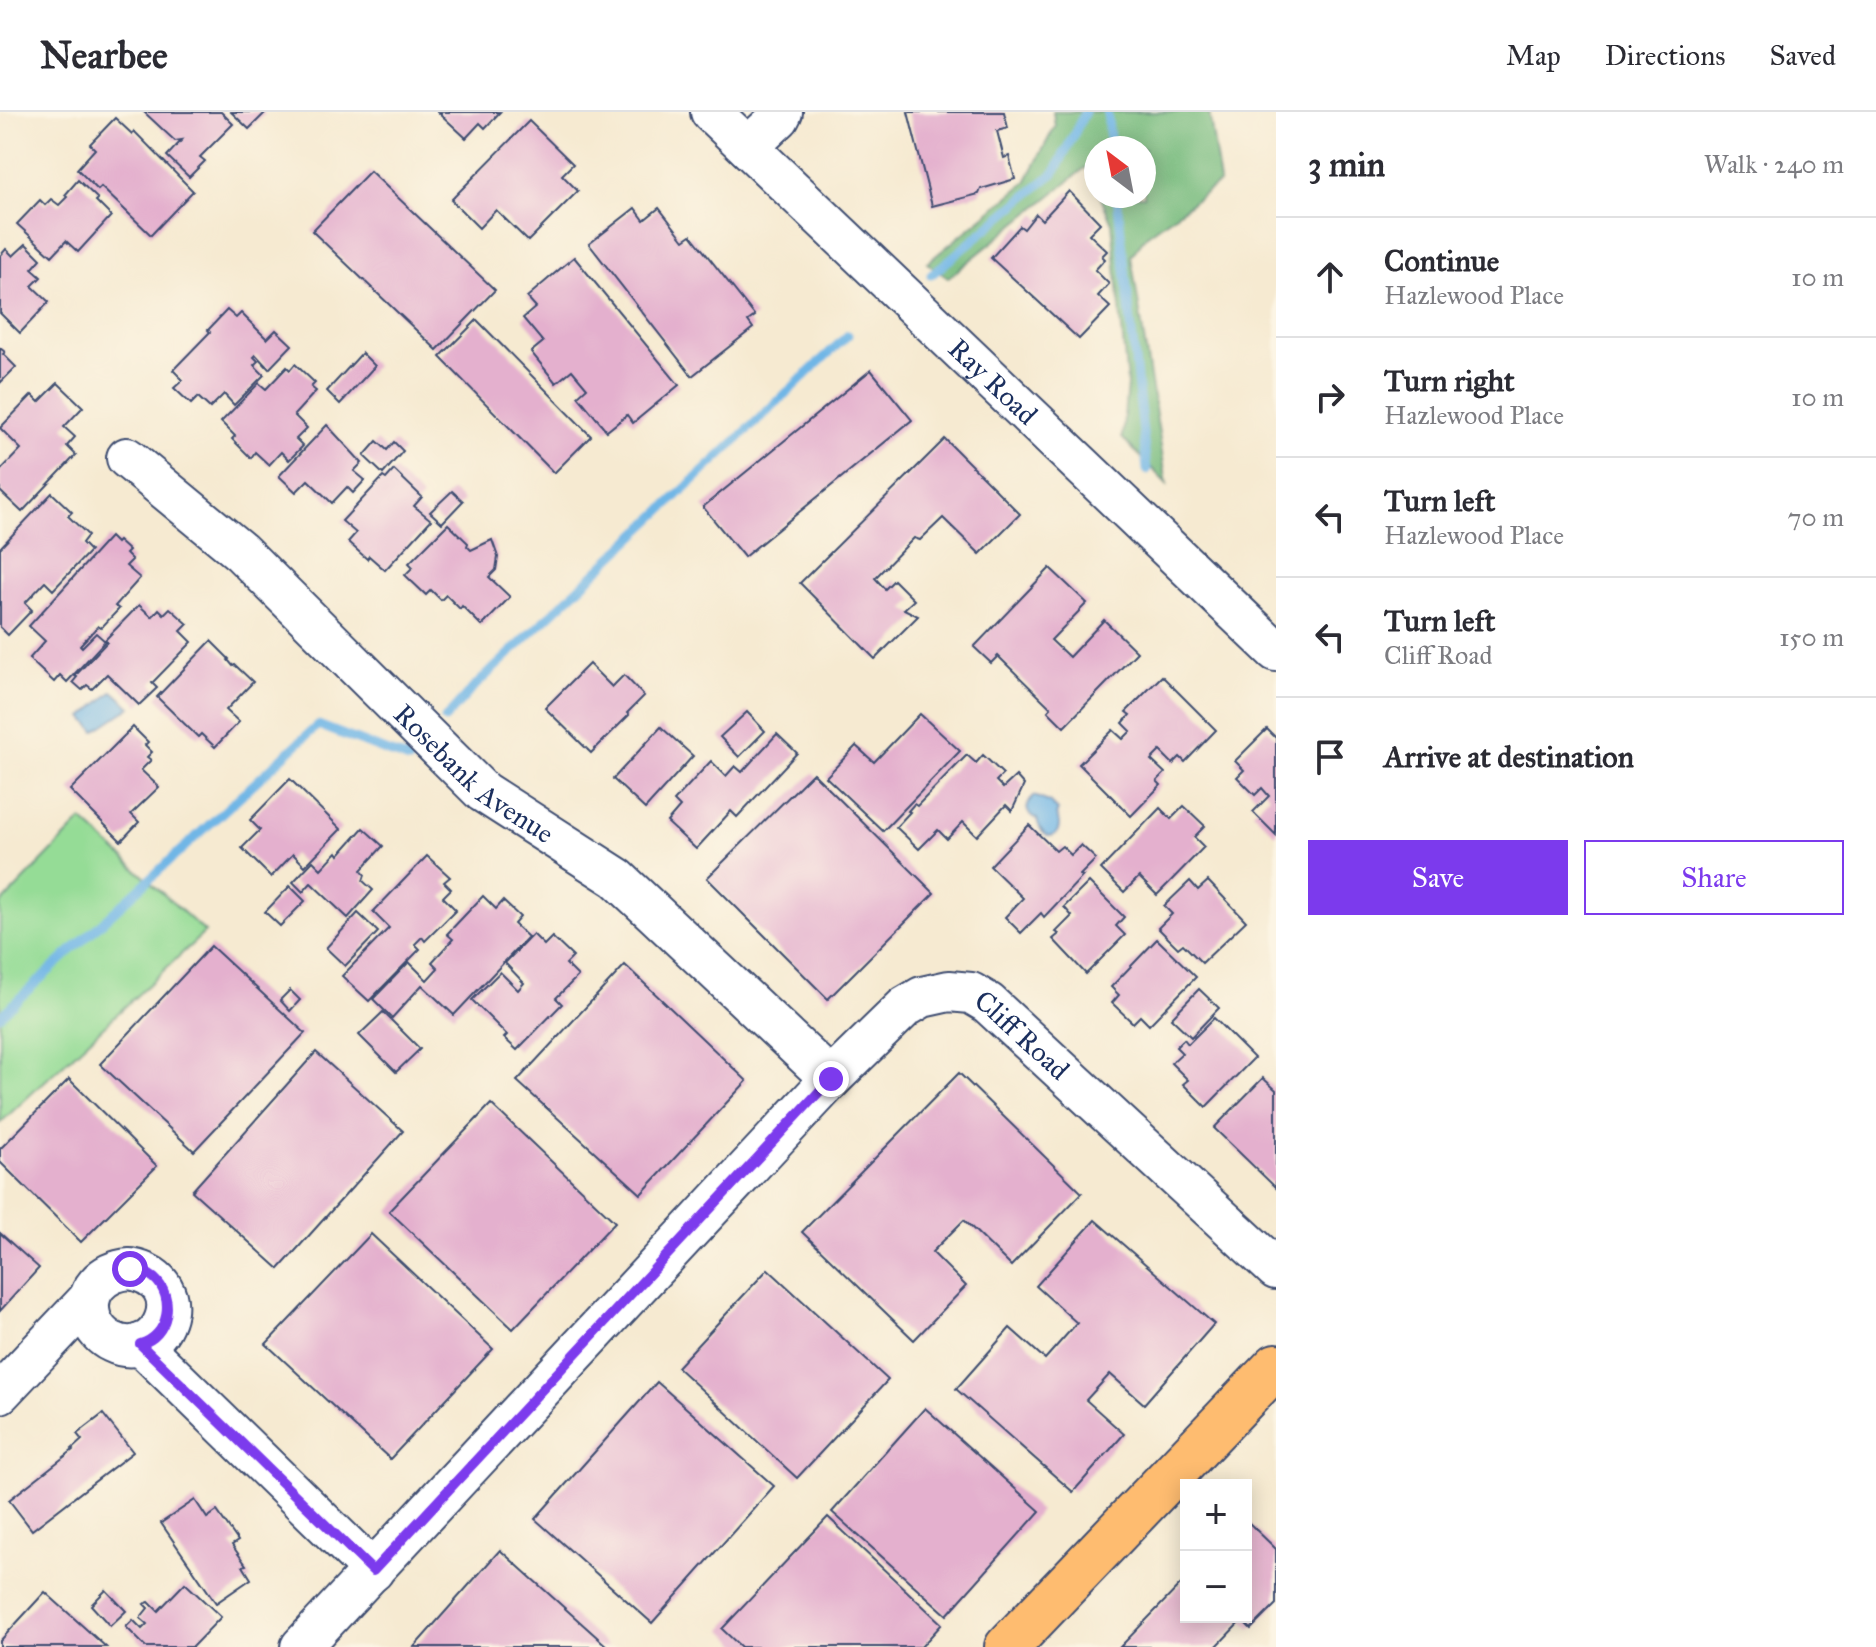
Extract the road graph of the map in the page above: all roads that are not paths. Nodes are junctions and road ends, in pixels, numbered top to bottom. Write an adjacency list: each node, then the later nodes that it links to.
1 (711, 112): 3 (street, Ray Road)
2 (782, 112): 3 (street)
3 (748, 147): 5 (street, Ray Road)
4 (127, 458): 6 (street, Rosebank Avenue)
5 (1276, 651)
6 (831, 1079): 7 (street, Cliff Road); 12 (street, Cliff Road)
7 (1276, 1269)
8 (88, 1300): 9 (street); 9 (street); 11 (street)
9 (140, 1344): 12 (street)
10 (1276, 1366): 14 (main road)
11 (0, 1393)
12 (373, 1571): 13 (street, Cliff Road)
13 (301, 1647)
14 (1007, 1647)

